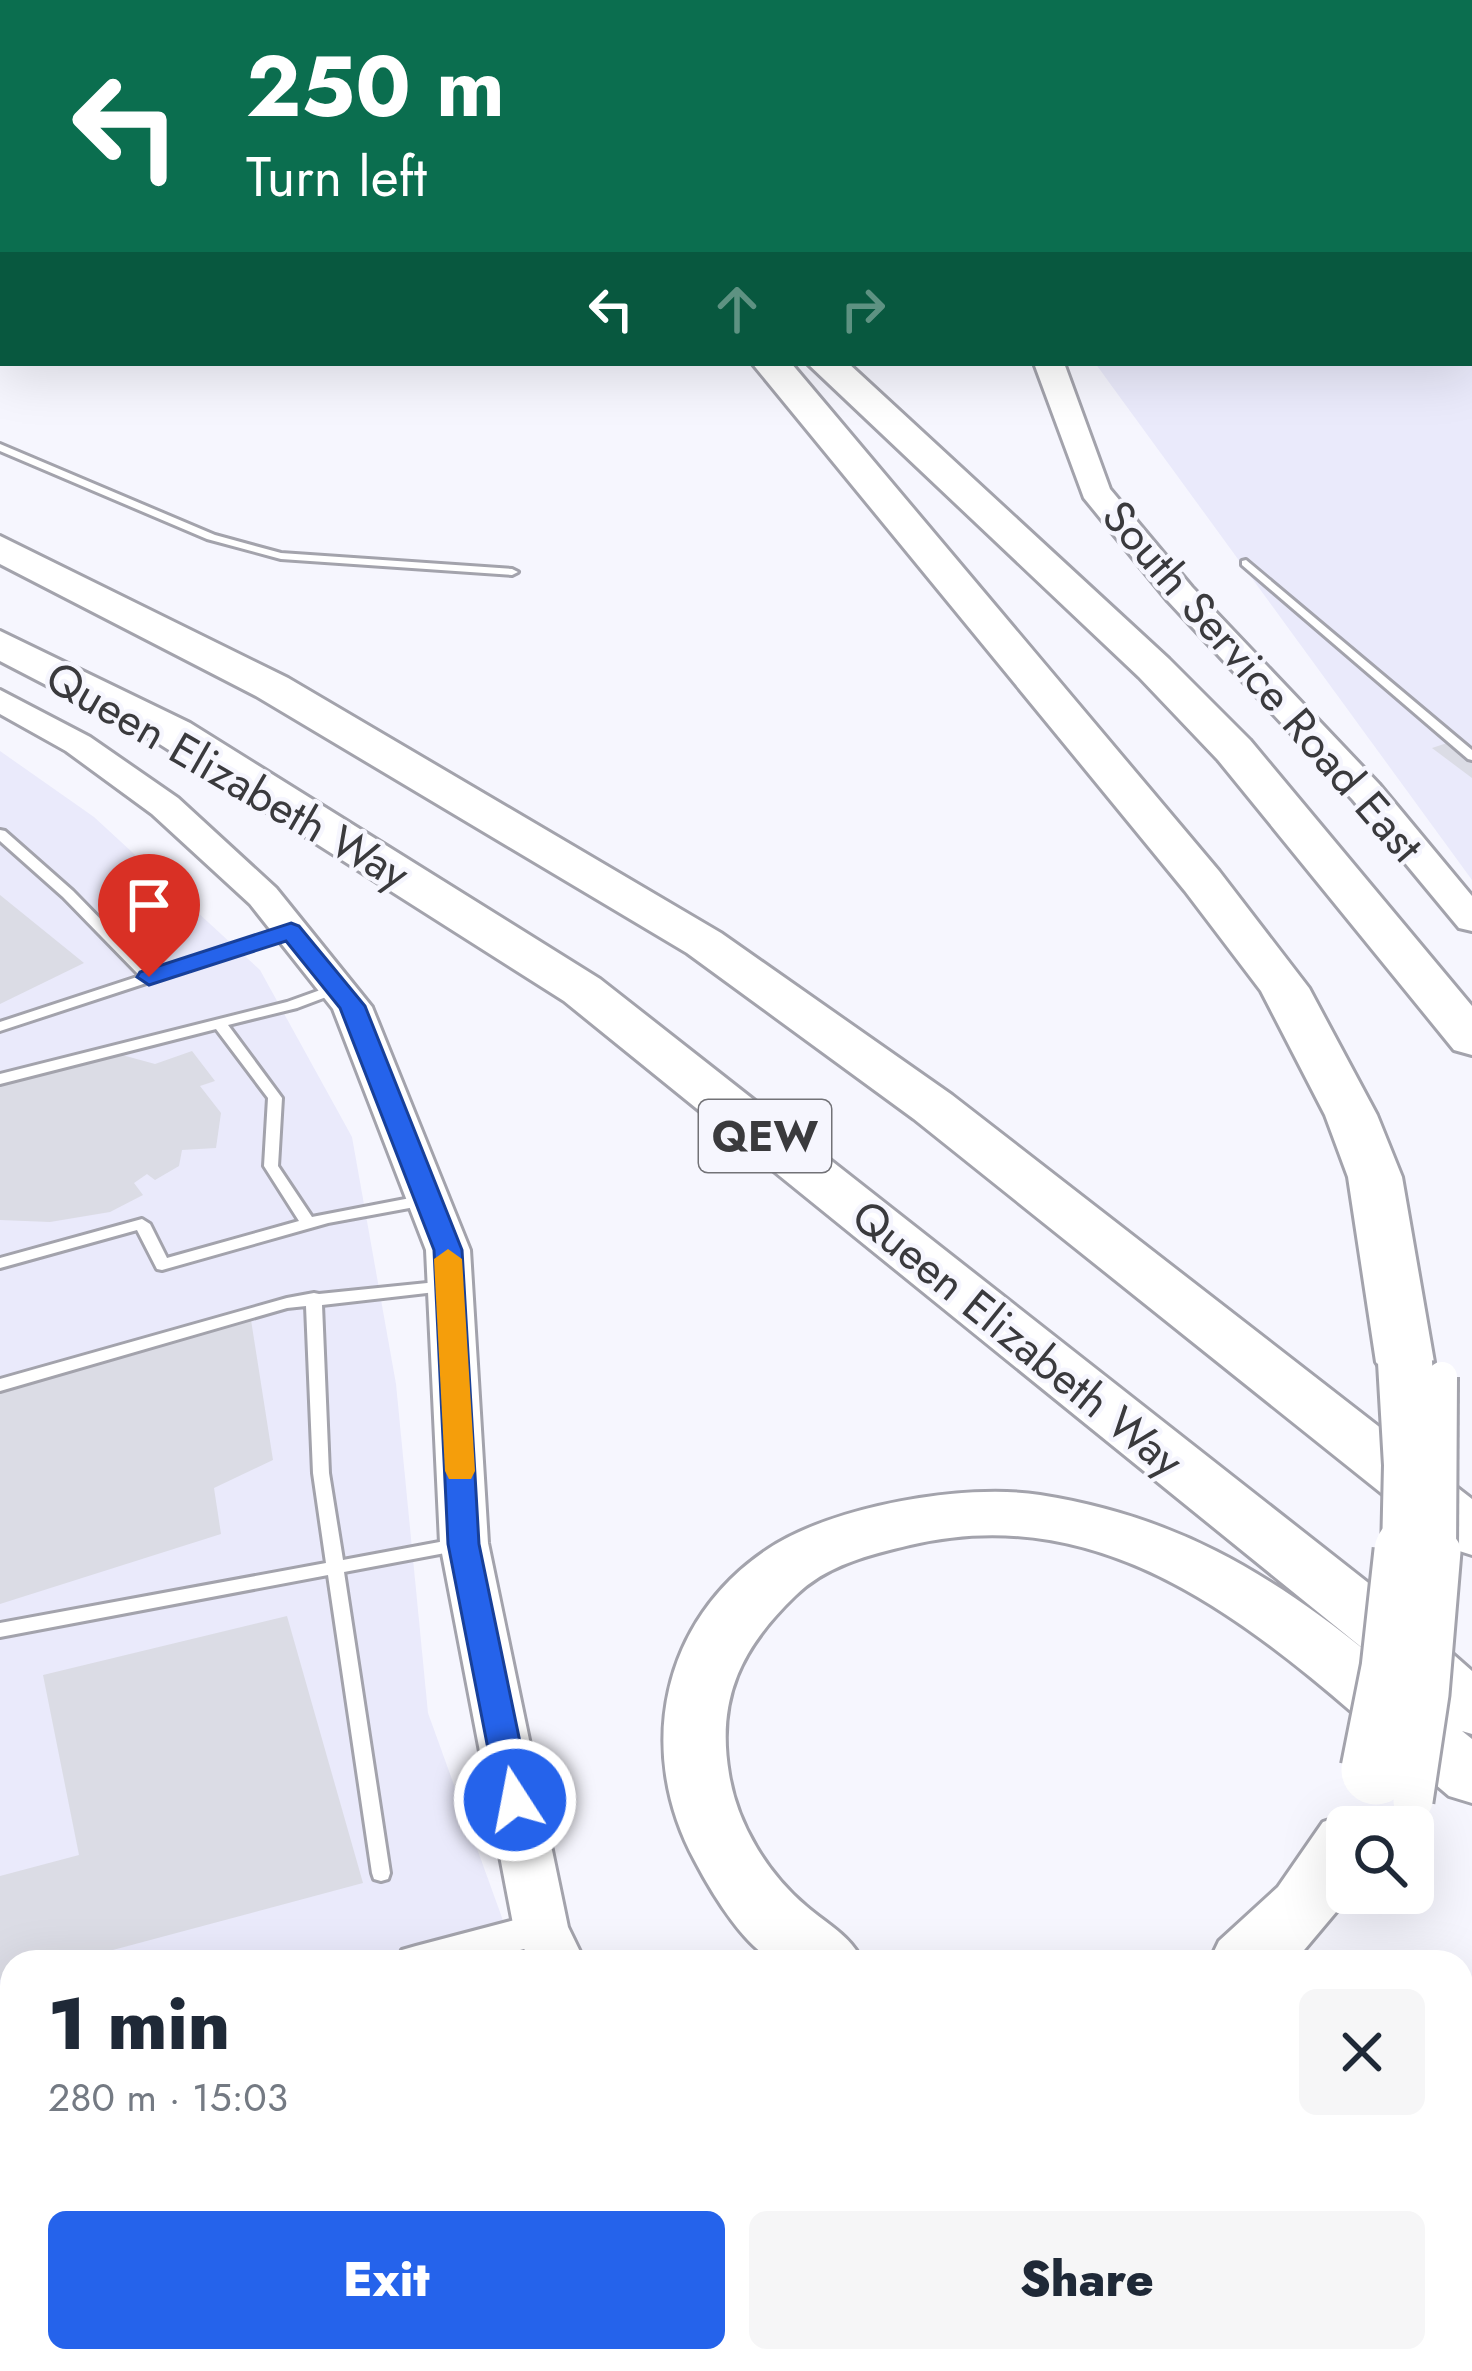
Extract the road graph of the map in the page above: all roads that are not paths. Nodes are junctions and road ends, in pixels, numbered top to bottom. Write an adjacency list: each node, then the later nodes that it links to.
1 (773, 366): 32 (highway, bridge)
2 (829, 366): 18 (highway)
3 (1050, 366): 12 (street, South Service Road East)
4 (0, 447): 7 (lane)
5 (0, 548): 26 (highway, Queen Elizabeth Way / QEW)
6 (1246, 562): 10 (lane)
7 (512, 572)
8 (0, 644): 30 (highway, Queen Elizabeth Way / QEW)
9 (6, 710): 13 (street)
10 (1472, 756)
11 (0, 835): 14 (lane)
12 (1472, 920)
13 (291, 931): 14 (lane); 15 (street)
14 (149, 977): 17 (lane)
15 (337, 988): 16 (lane); 20 (street)
16 (220, 1024): 19 (lane); 21 (lane)
17 (0, 1027)
18 (1472, 1039)
19 (0, 1079)
20 (428, 1200): 21 (lane); 23 (street)
21 (308, 1223): 22 (lane)
22 (0, 1263)
23 (450, 1286): 24 (lane); 27 (street)
24 (314, 1298): 25 (lane); 28 (lane)
25 (0, 1384)
26 (1472, 1532)
27 (464, 1544): 28 (lane); 35 (street)
28 (335, 1568): 29 (lane); 33 (lane)
29 (0, 1630)
30 (1472, 1709)
31 (1472, 1777): 37 (highway)
32 (1381, 1799)
33 (381, 1873)
34 (1326, 1877): 38 (highway)
35 (549, 1945): 36 (street)
36 (510, 1950)
37 (812, 1950)
38 (1258, 1950)

